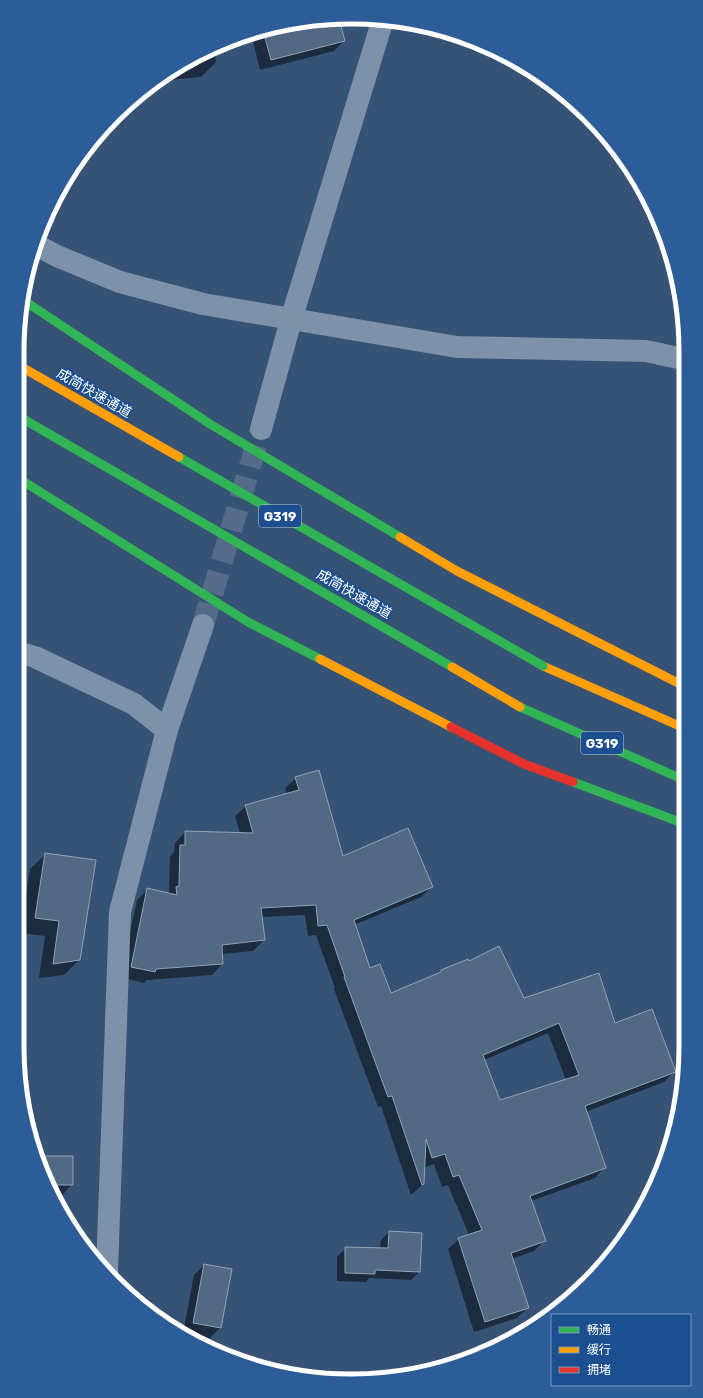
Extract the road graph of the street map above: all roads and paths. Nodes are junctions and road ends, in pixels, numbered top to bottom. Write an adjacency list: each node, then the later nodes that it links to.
1 (381, 26): 4 (street)
2 (41, 247): 4 (street)
3 (28, 303): 12 (main road)
4 (291, 320): 5 (street); 8 (street)
5 (679, 359)
6 (24, 368): 13 (main road, 成简快速通道 / G319, bridge)
7 (24, 419): 15 (main road, 成简快速通道 / G319, bridge)
8 (261, 429)
9 (24, 482): 16 (main road)
10 (203, 625): 14 (street)
11 (24, 654): 14 (street)
12 (679, 683)
13 (679, 726)
14 (166, 730): 17 (street)
15 (679, 778)
16 (679, 822)
17 (107, 1264)

